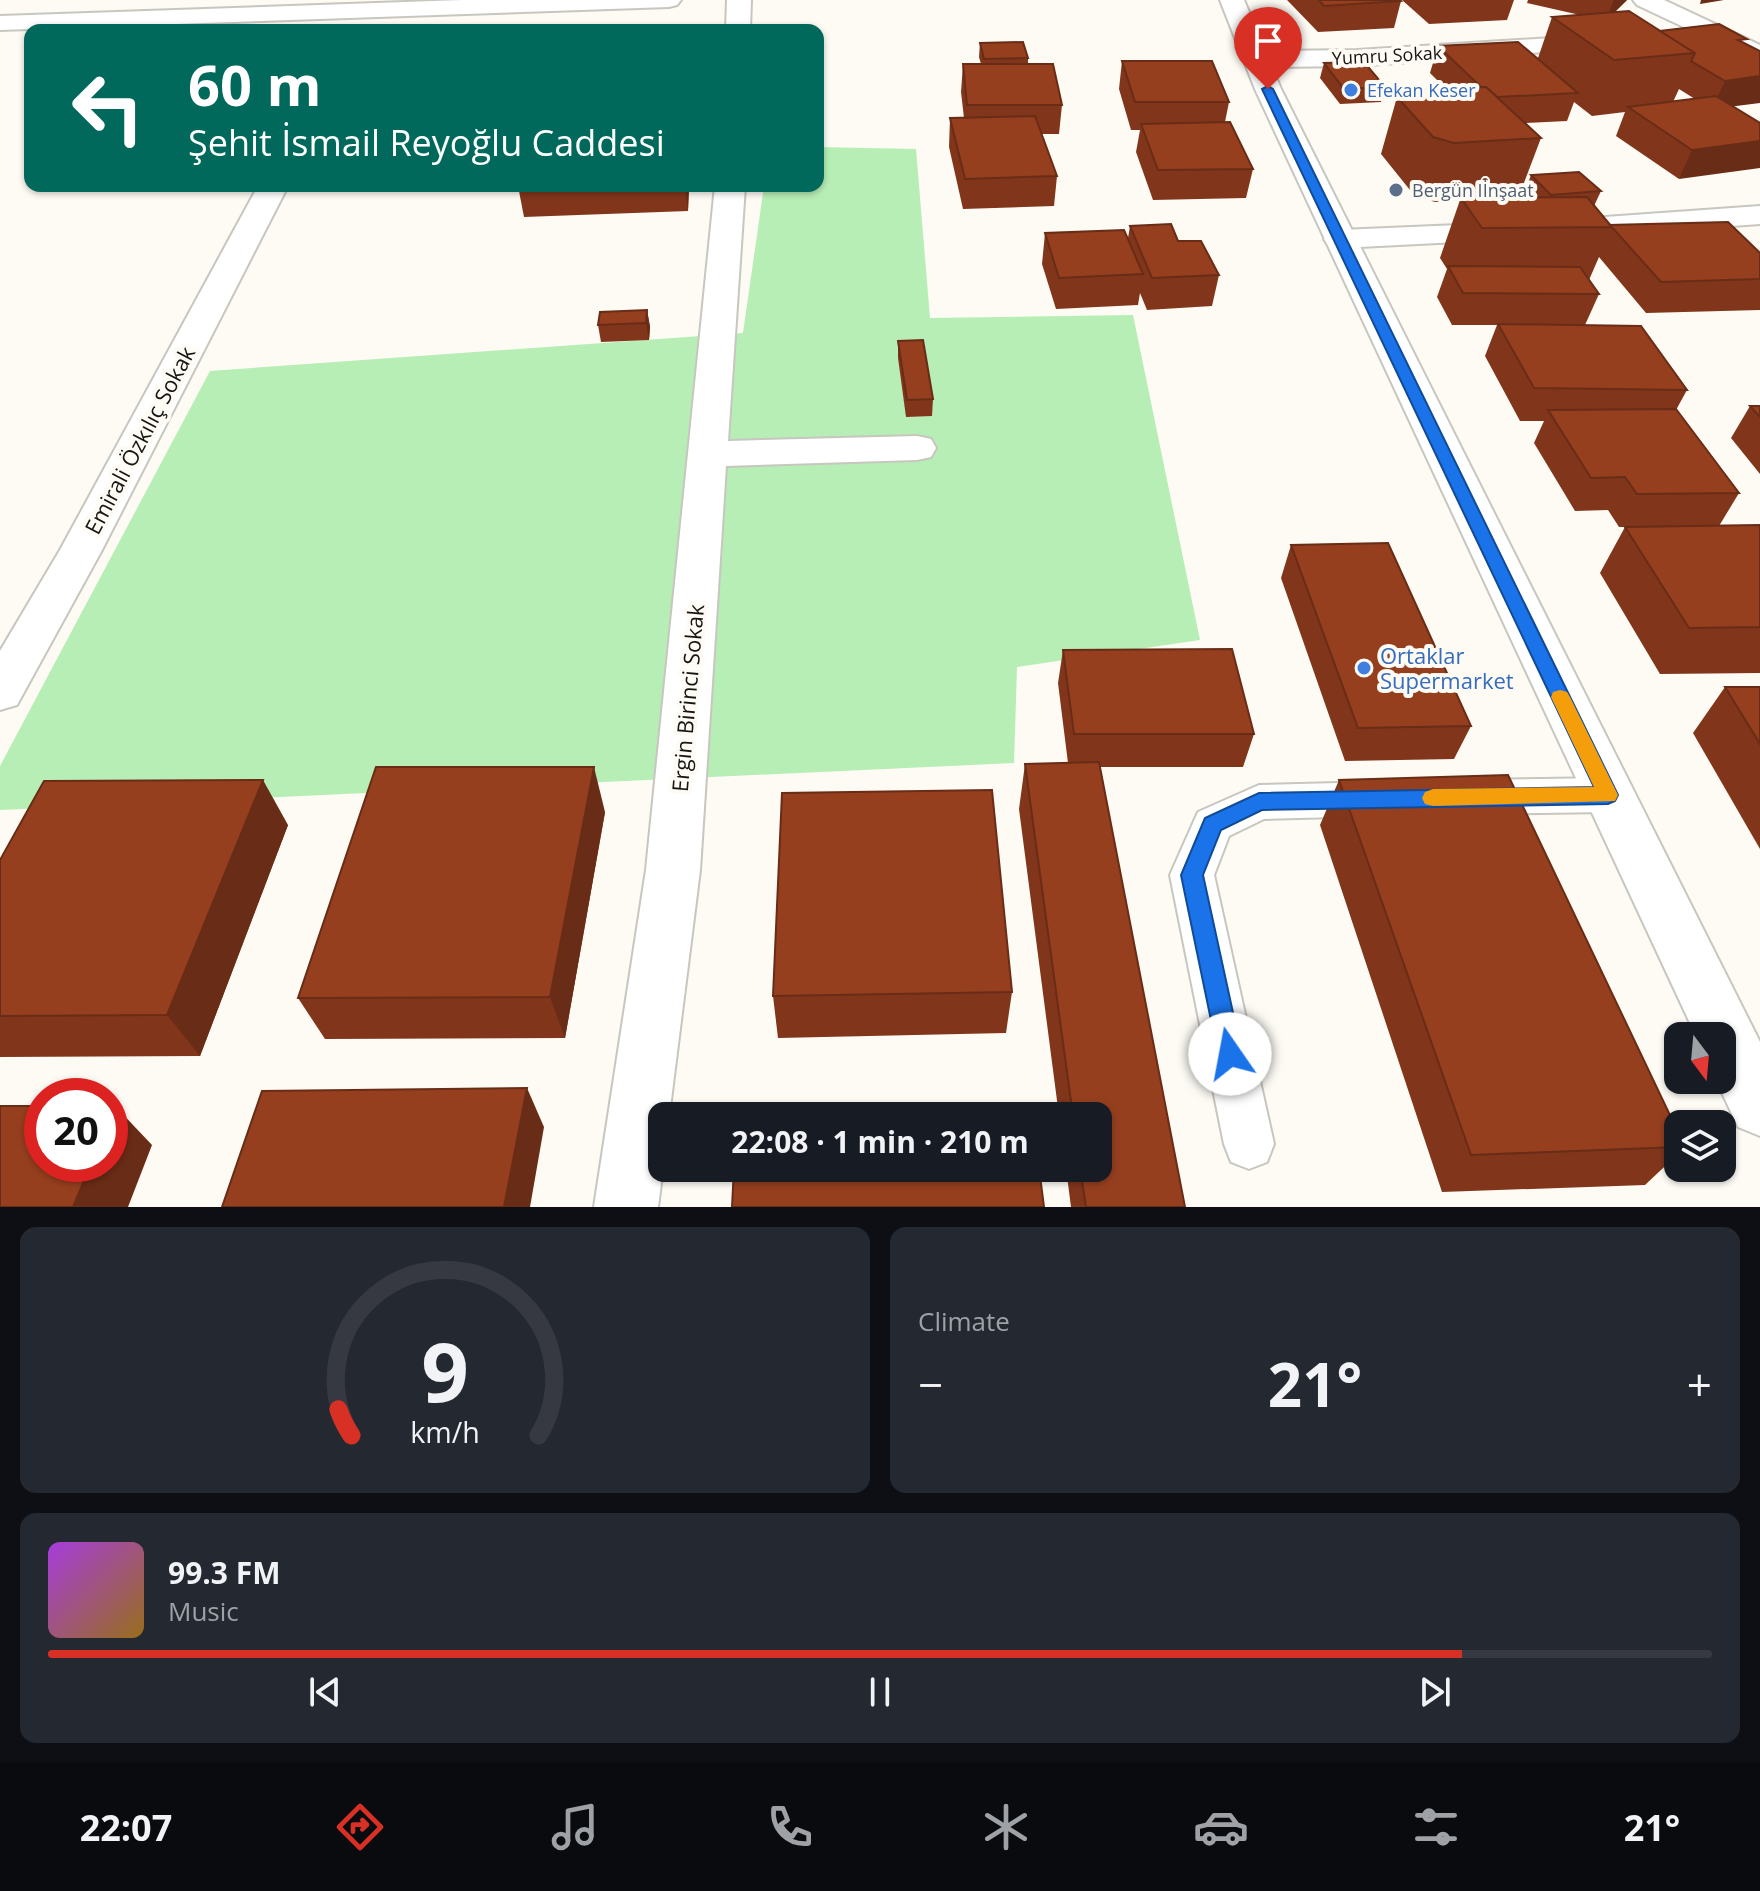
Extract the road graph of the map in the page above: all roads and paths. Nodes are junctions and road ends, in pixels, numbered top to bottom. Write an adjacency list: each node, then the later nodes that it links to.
1 (669, 0): 5 (street)
2 (739, 0): 8 (street)
3 (1232, 0): 13 (street)
4 (1645, 0): 9 (street)
5 (369, 9): 6 (street); 7 (street)
6 (0, 23)
7 (360, 24)
8 (738, 24)
9 (1706, 30): 10 (street); 12 (street)
10 (1661, 35)
11 (1631, 39): 13 (street, Yumru Sokak)
12 (1760, 55)
13 (1258, 59): 17 (street)
14 (270, 192): 20 (street, Emirali Özkılıç Sokak)
15 (730, 192): 19 (street, Ergin Birinci Sokak)
16 (1753, 224): 17 (street)
17 (1340, 239): 21 (street)
18 (917, 448): 19 (street)
19 (708, 454): 24 (street, Ergin Birinci Sokak)
20 (0, 692)
21 (1608, 795): 22 (street); 23 (lane)
22 (1760, 1106)
23 (1249, 1144)
24 (626, 1207)

